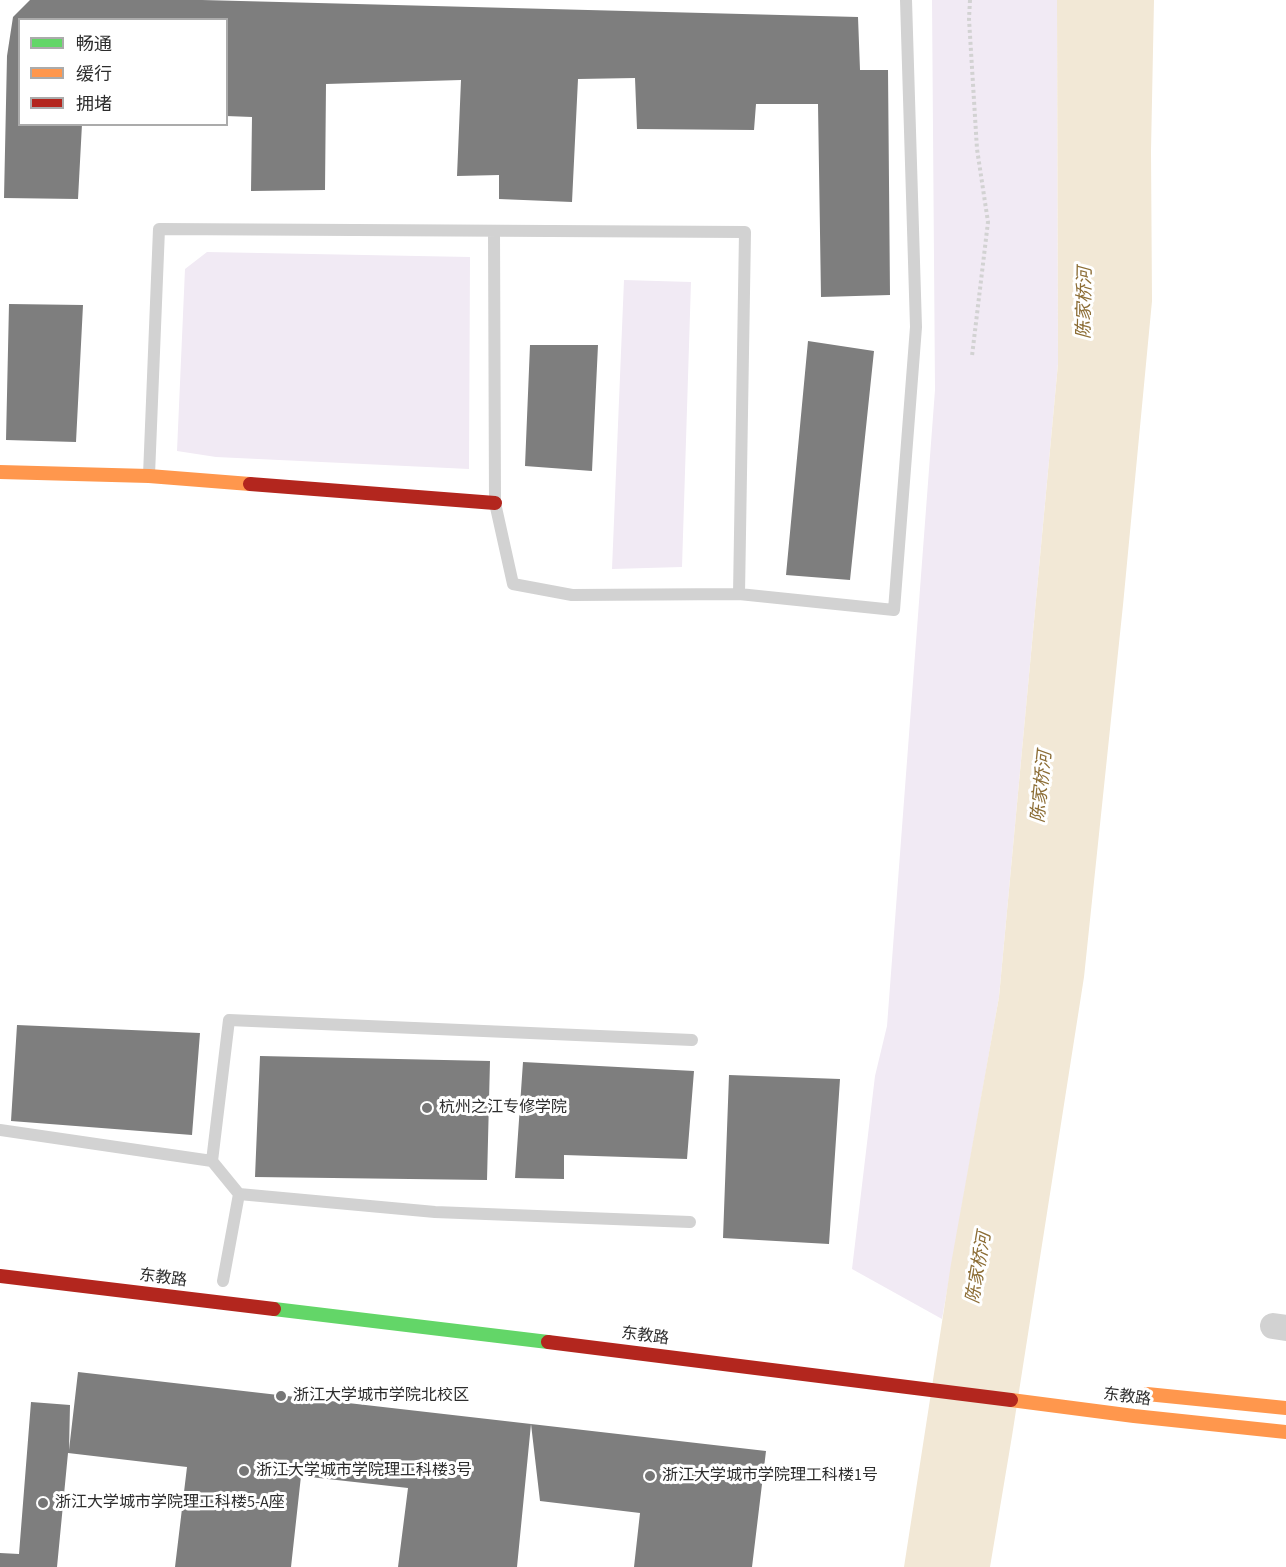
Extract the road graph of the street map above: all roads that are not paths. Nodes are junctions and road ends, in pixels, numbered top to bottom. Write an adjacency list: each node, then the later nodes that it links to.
1 (906, 0): 6 (lane)
2 (494, 231): 4 (lane); 5 (lane); 6 (lane)
3 (0, 472): 4 (street)
4 (149, 476): 5 (street)
5 (495, 503): 6 (lane)
6 (739, 594)
7 (692, 1040): 9 (lane)
8 (0, 1130): 9 (lane)
9 (212, 1161): 10 (lane)
10 (239, 1194): 11 (lane); 13 (lane)
11 (690, 1222)
12 (0, 1276): 16 (street, 东教路)
13 (223, 1281)
14 (1132, 1393): 15 (street, 东教路)
15 (1286, 1408)
16 (1286, 1432)

